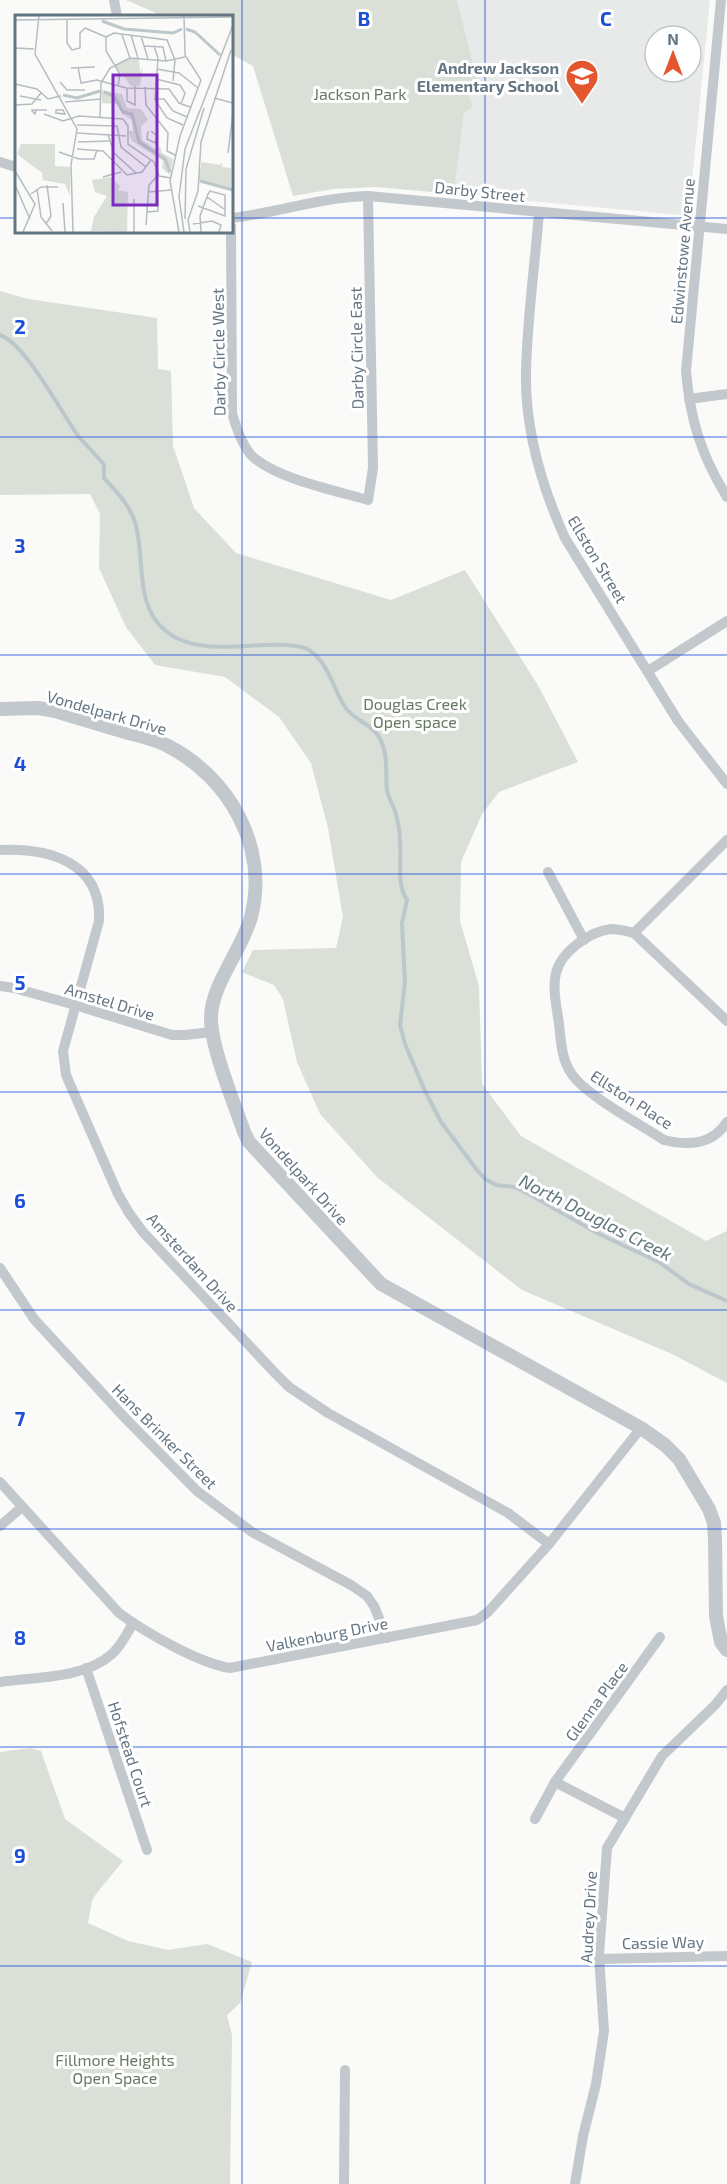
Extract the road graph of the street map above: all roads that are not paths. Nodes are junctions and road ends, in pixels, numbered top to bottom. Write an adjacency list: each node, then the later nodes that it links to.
1 (114, 0): 3 (street)
2 (720, 0): 4 (street, Edwinstowe Avenue)
3 (117, 15)
4 (714, 66): 5 (street); 11 (street, Edwinstowe Avenue)
5 (727, 68)
6 (0, 162): 7 (street)
7 (15, 167)
8 (368, 196): 9 (street, Darby Street); 10 (street, Darby Street); 17 (street, Darby Circle East)
9 (539, 212): 11 (street, Darby Street); 19 (street, Ellston Street)
10 (232, 218)
11 (699, 226): 12 (street, Darby Street); 15 (street, Edwinstowe Avenue)
12 (727, 229)
13 (231, 232): 17 (street, Darby Circle West)
14 (727, 394): 15 (street)
15 (689, 399): 16 (street, Edwinstowe Avenue)
16 (727, 497)
17 (368, 500)
18 (727, 621): 19 (street)
19 (648, 671): 21 (street, Ellston Street)
20 (0, 709): 30 (street, Vondelpark Drive)
21 (727, 784)
22 (727, 840): 25 (street)
23 (0, 850): 28 (street, Amsterdam Drive)
24 (548, 872): 26 (street)
25 (634, 933): 26 (street, Ellston Place); 29 (street)
26 (584, 940): 31 (street, Ellston Place)
27 (0, 986): 28 (street, Amstel Drive)
28 (75, 1005): 30 (street, Amstel Drive); 37 (street, Amsterdam Drive)
29 (727, 1021)
30 (212, 1032): 33 (street, Vondelpark Drive)
31 (727, 1122)
32 (0, 1268): 40 (street, Hans Brinker Street)
33 (640, 1428): 37 (street, Valkenburg Drive); 41 (street, Vondelpark Drive)
34 (0, 1482): 35 (street, Valkenburg Drive)
35 (22, 1507): 36 (street); 38 (street, Valkenburg Drive)
36 (0, 1526)
37 (549, 1544): 40 (street, Valkenburg Drive)
38 (133, 1623): 40 (street, Valkenburg Drive); 42 (street)
39 (660, 1637): 45 (street, Glenna Place)
40 (387, 1638)
41 (727, 1650)
42 (87, 1668): 43 (street); 48 (street, Hofstead Court)
43 (0, 1682)
44 (727, 1690): 46 (street, Audrey Drive)
45 (555, 1782): 46 (street); 47 (street, Glenna Place)
46 (625, 1818): 50 (street, Audrey Drive)
47 (535, 1819)
48 (147, 1850)
49 (727, 1956): 50 (street, Cassie Way)
50 (600, 1959): 53 (street, Audrey Drive)
51 (345, 2070): 52 (street)
52 (344, 2184)
53 (575, 2184)

